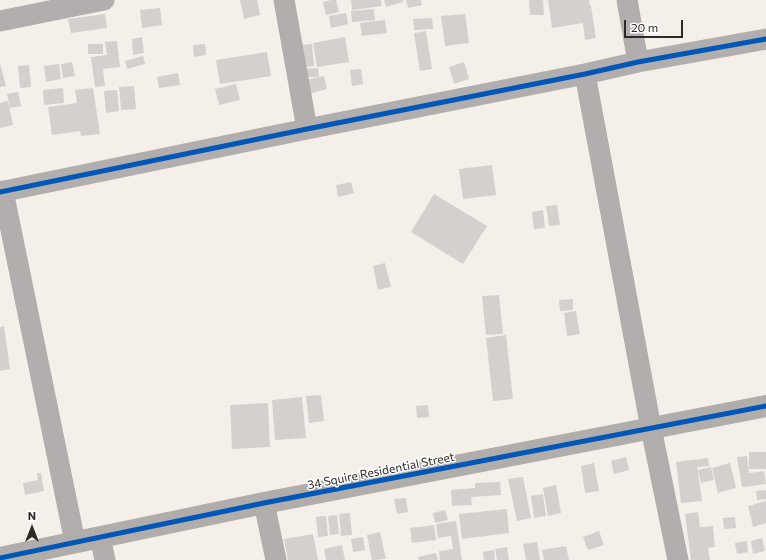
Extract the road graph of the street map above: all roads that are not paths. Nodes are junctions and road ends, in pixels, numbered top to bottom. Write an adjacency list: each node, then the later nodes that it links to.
1 (104, 0): 4 (street)
2 (284, 0): 8 (street)
3 (627, 0): 6 (street)
4 (0, 21)
5 (766, 39): 6 (street)
6 (638, 62): 7 (street)
7 (585, 74): 8 (street); 11 (street)
8 (307, 129): 9 (street)
9 (2, 192): 14 (street)
10 (766, 406): 11 (street, 34 Squire Residential Street)
11 (651, 428): 12 (street, 34 Squire Residential Street); 18 (street)
12 (264, 503): 13 (street, 34 Squire Residential Street); 17 (street)
13 (100, 537): 14 (street, 34 Squire Residential Street); 16 (street)
14 (75, 542): 15 (street, 34 Squire Residential Street)
15 (0, 558)
16 (105, 560)
17 (276, 560)
18 (678, 560)

